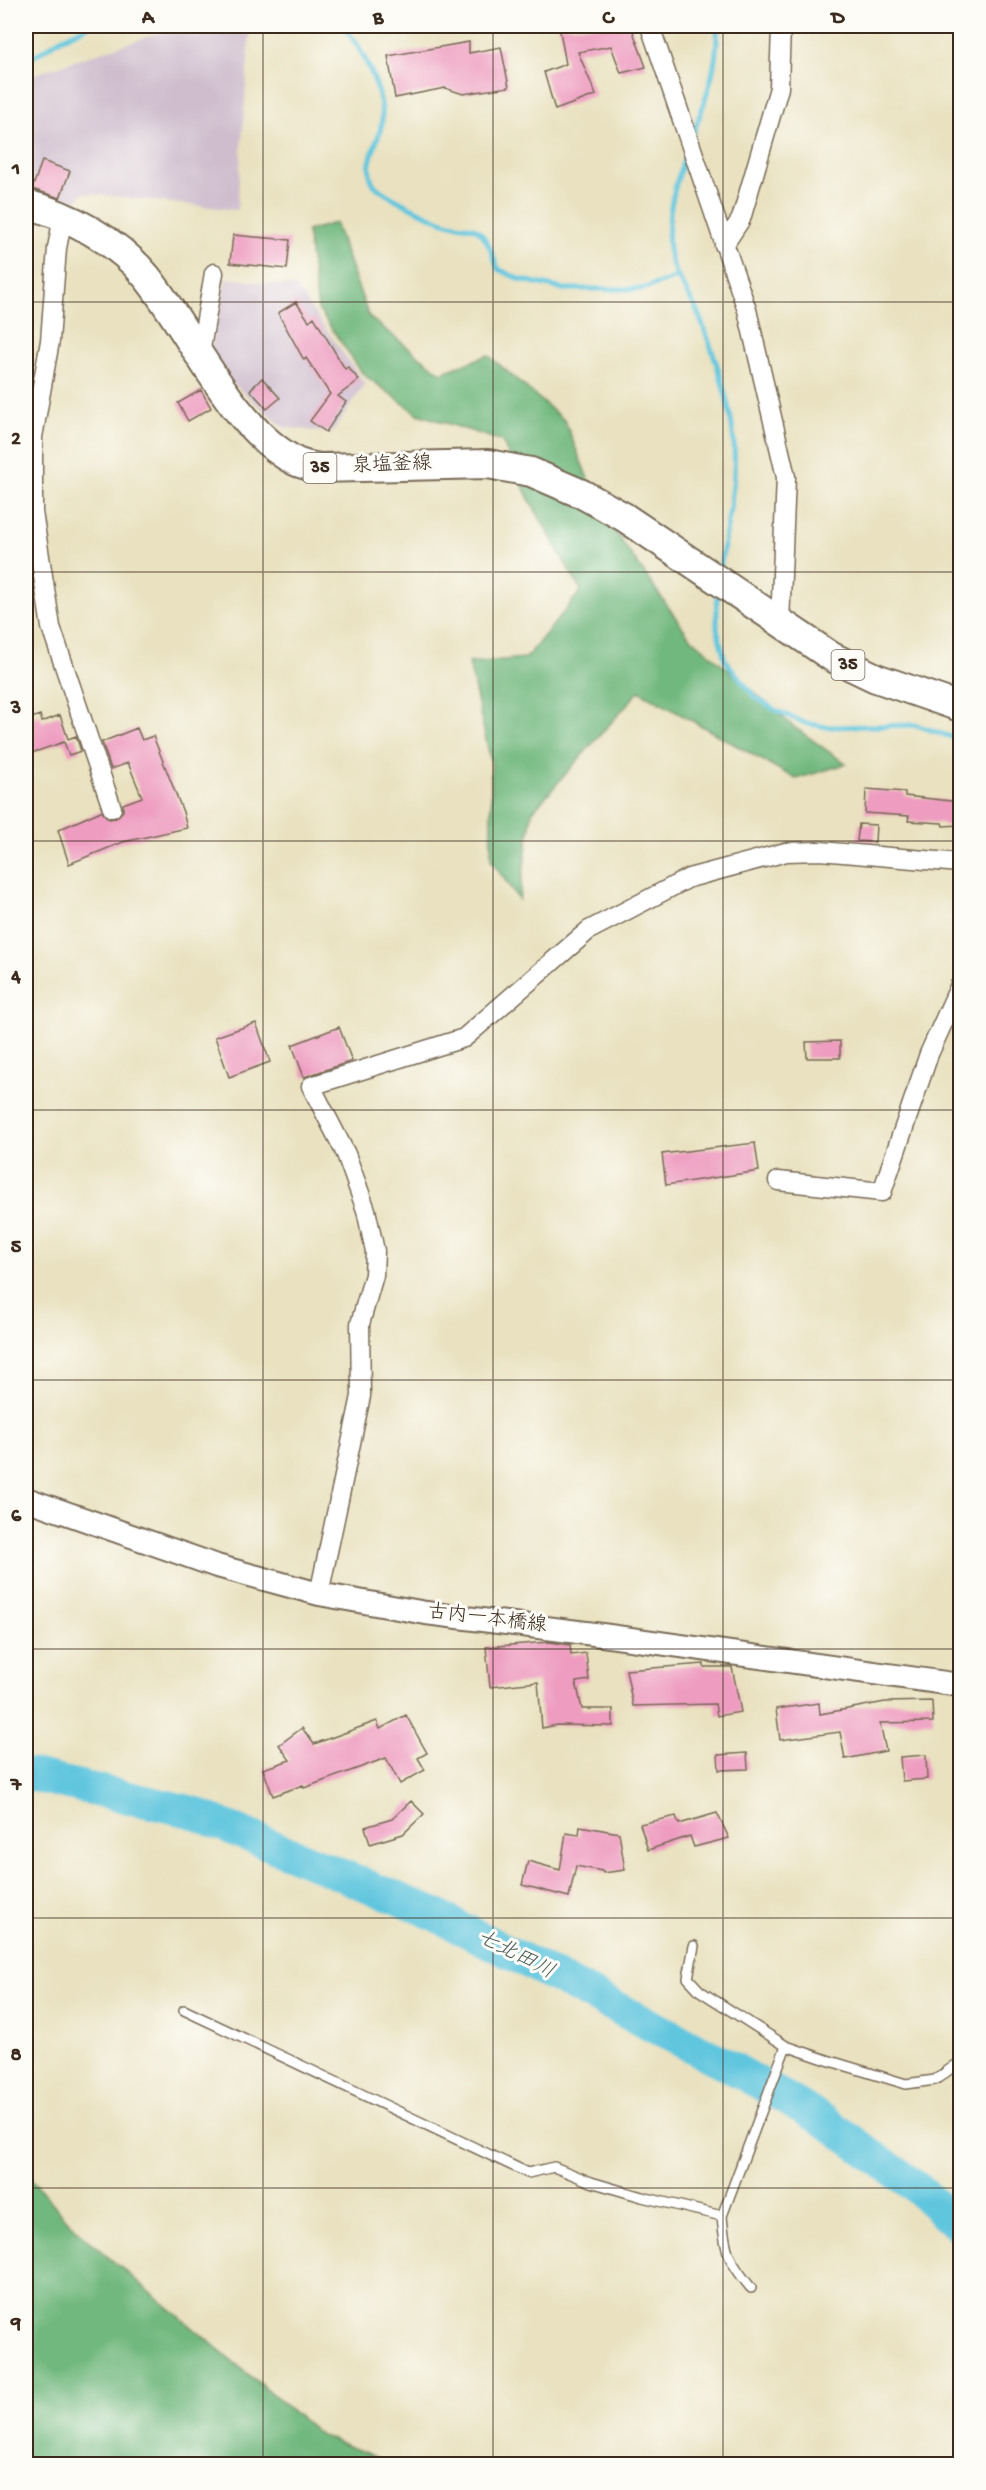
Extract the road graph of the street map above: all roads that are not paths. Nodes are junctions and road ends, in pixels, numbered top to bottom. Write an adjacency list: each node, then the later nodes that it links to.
1 (650, 26): 5 (street)
2 (781, 26): 5 (street)
3 (26, 204): 4 (main road, 泉塩釜線 / 35)
4 (63, 217): 7 (main road, 泉塩釜線 / 35); 10 (street)
5 (724, 245): 8 (street)
6 (214, 273): 7 (street)
7 (200, 354): 8 (main road, 泉塩釜線 / 35)
8 (780, 623): 9 (main road, 35)
9 (960, 707)
10 (112, 808)
11 (960, 863): 15 (street)
12 (960, 985): 13 (street)
13 (778, 1181)
14 (26, 1499): 15 (street, 古内一本橋線)
15 (320, 1594): 16 (street, 古内一本橋線)
16 (960, 1685)
17 (694, 1946): 19 (lane)
18 (184, 2010): 21 (lane)
19 (786, 2046): 20 (lane); 21 (lane)
20 (960, 2062)
21 (722, 2216): 22 (lane)
22 (750, 2288)

